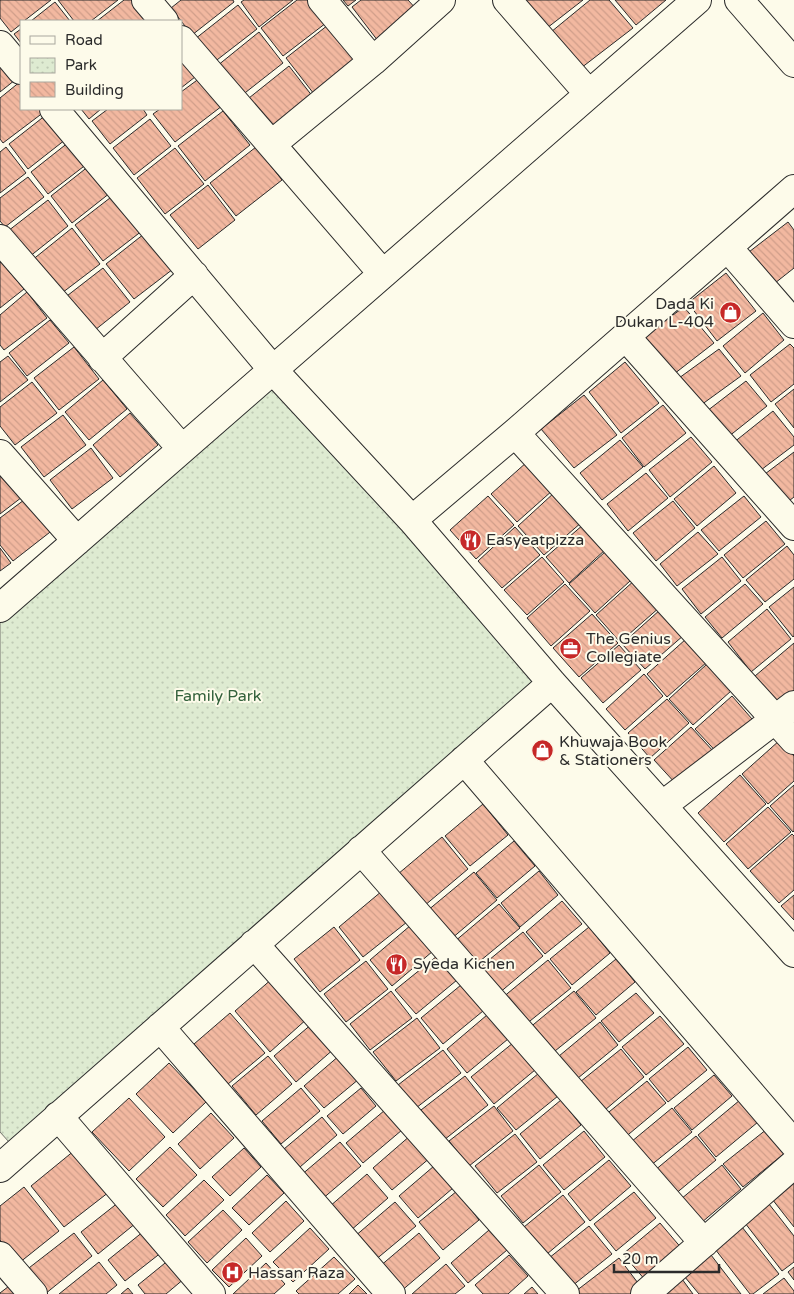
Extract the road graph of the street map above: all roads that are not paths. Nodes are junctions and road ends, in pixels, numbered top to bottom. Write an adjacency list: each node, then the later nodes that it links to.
1 (146, 0): 7 (street)
2 (322, 0): 10 (street)
3 (441, 0): 10 (street)
4 (507, 0): 13 (street)
5 (696, 0): 13 (street)
6 (738, 0): 11 (street)
7 (163, 20)
8 (182, 41): 15 (street)
9 (0, 45): 12 (street)
10 (373, 61): 15 (street)
11 (794, 63)
12 (20, 69)
13 (589, 94): 19 (street)
14 (55, 110): 20 (street)
15 (272, 144): 19 (street)
16 (794, 189): 18 (street)
17 (0, 239): 23 (street)
18 (728, 248): 21 (street); 22 (street)
19 (383, 274): 24 (street)
20 (194, 275): 23 (street); 24 (street)
21 (794, 324)
22 (626, 337): 25 (street); 29 (street)
23 (102, 358): 26 (street)
24 (273, 370): 26 (street); 28 (street)
25 (515, 433): 28 (street); 33 (street)
26 (182, 449): 30 (street)
27 (0, 454): 30 (street)
28 (412, 520): 32 (street)
29 (794, 526)
30 (77, 541): 31 (street)
31 (0, 608)
32 (552, 683): 35 (street); 36 (street)
33 (785, 712): 34 (street); 36 (street)
34 (794, 740)
35 (464, 760): 37 (street); 42 (street)
36 (663, 805): 39 (street)
37 (361, 850): 38 (street); 45 (street)
38 (254, 944): 40 (street); 50 (street)
39 (794, 953)
40 (160, 1027): 41 (street); 49 (street)
41 (58, 1116): 44 (street); 48 (street)
42 (794, 1144)
43 (794, 1164): 45 (street)
44 (0, 1168)
45 (704, 1243): 51 (street)
46 (0, 1256): 47 (street)
47 (33, 1294)
48 (211, 1294)
49 (391, 1294)
50 (566, 1294)
51 (645, 1294)

